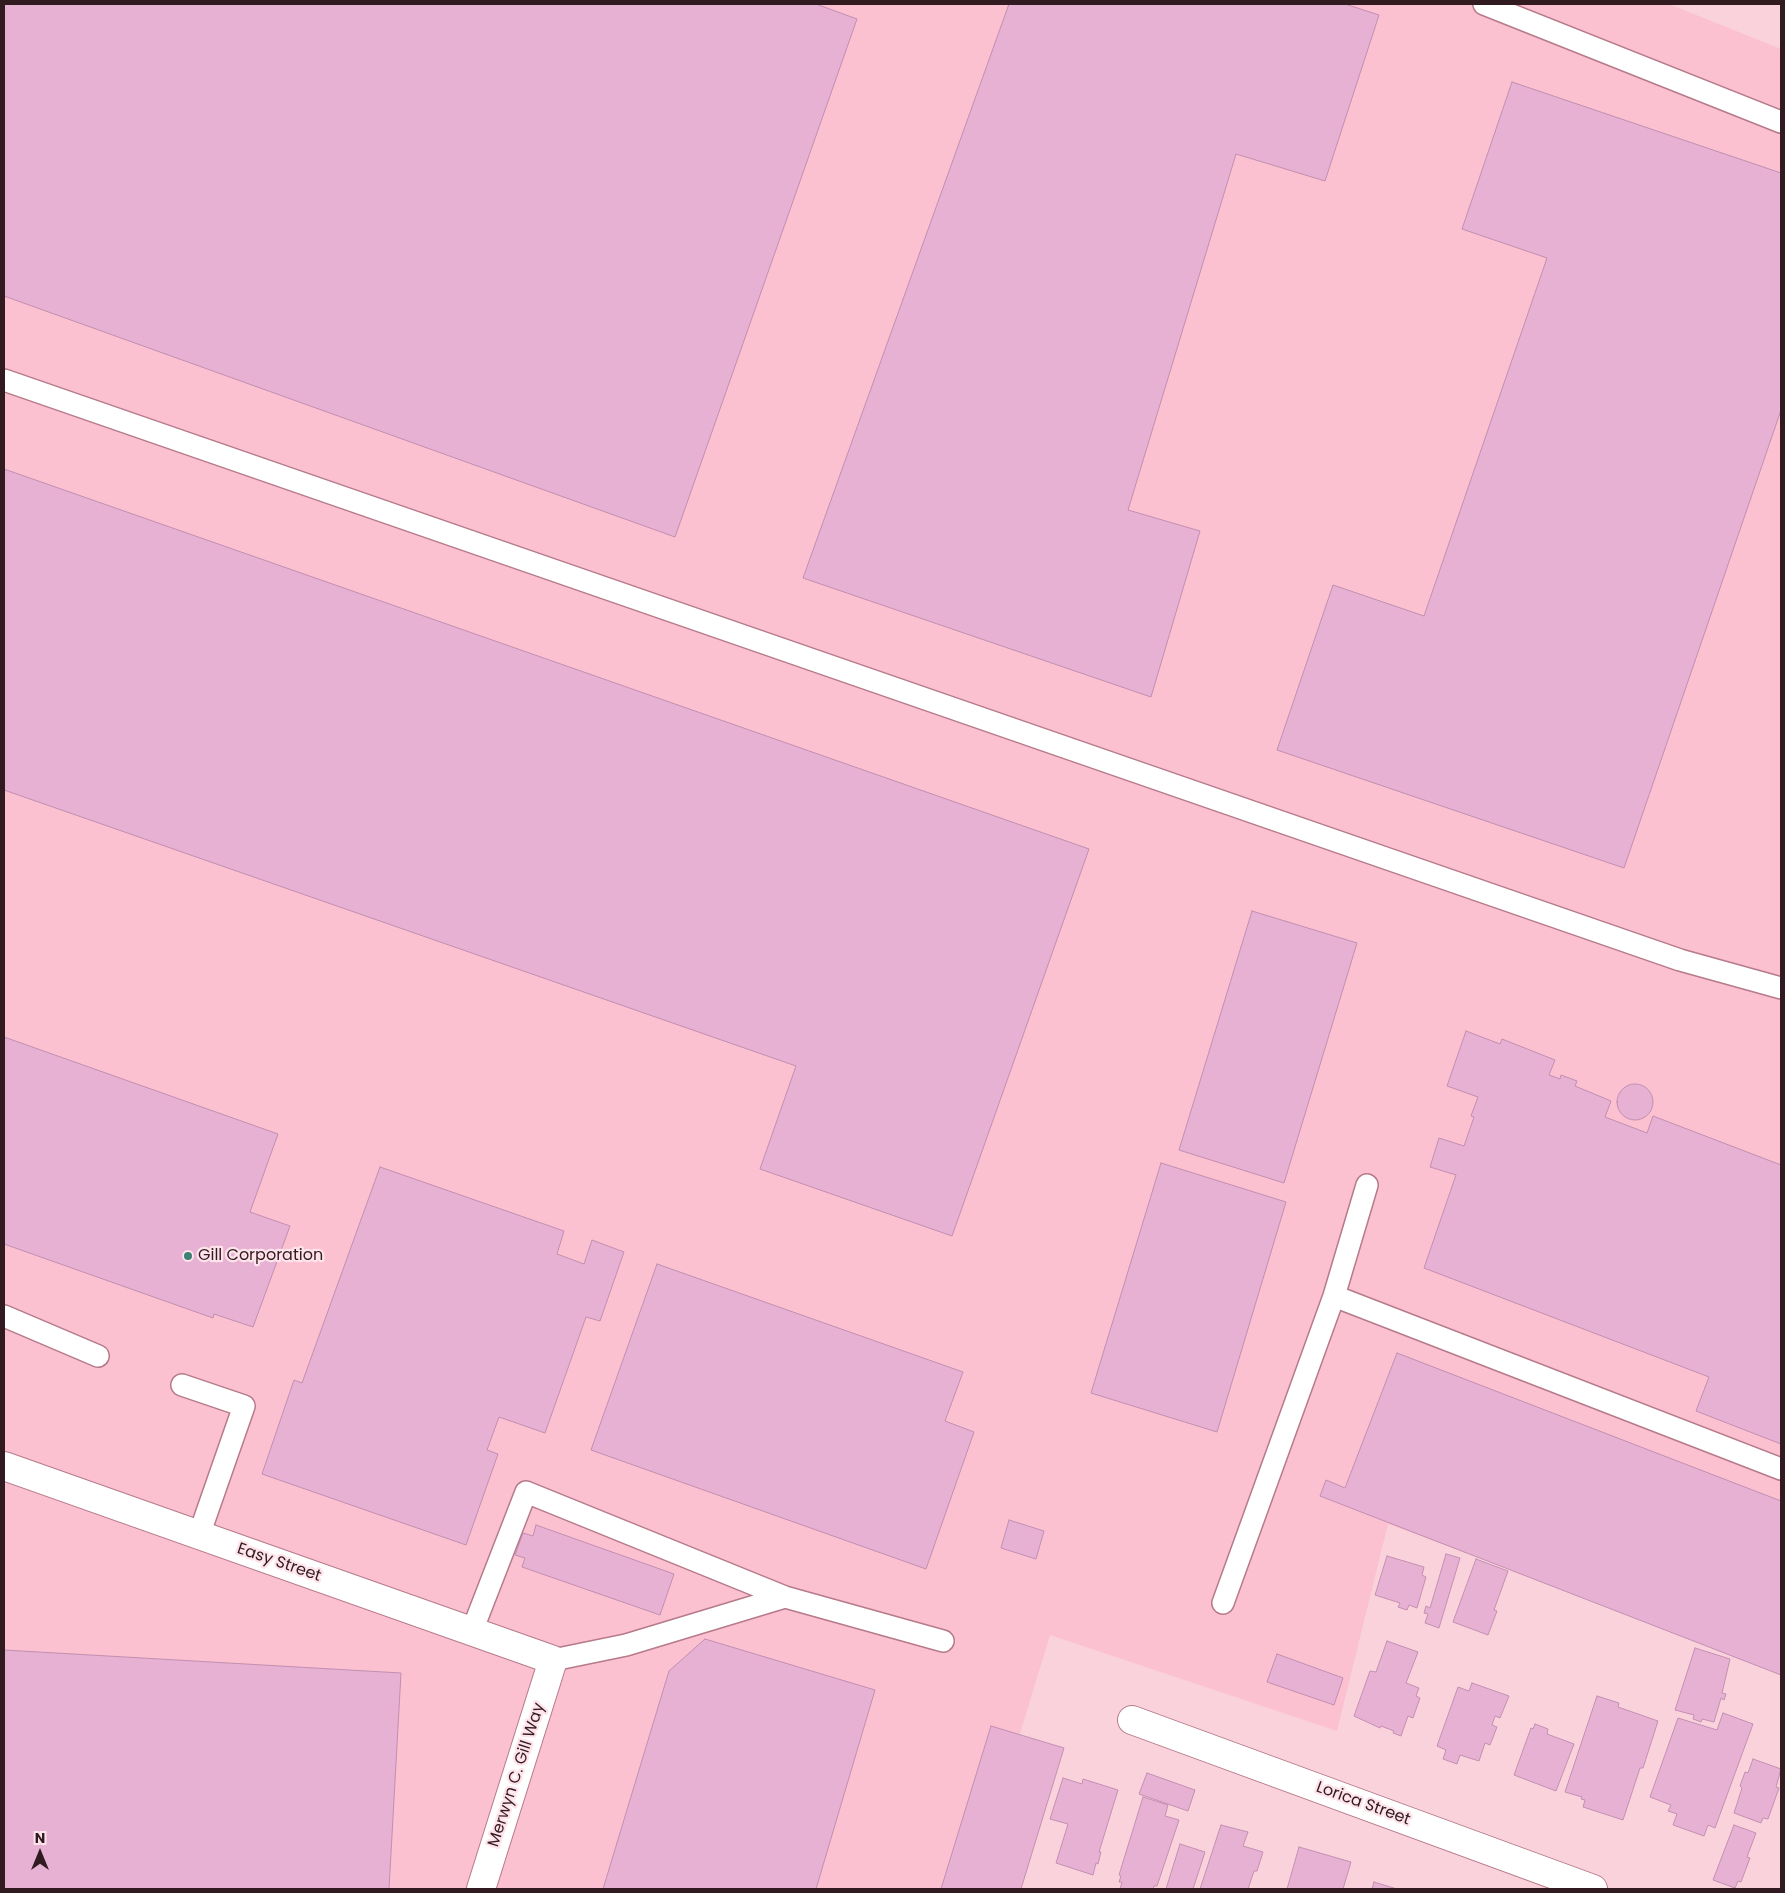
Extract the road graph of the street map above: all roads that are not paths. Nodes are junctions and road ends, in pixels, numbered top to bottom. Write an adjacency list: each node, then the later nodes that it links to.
1 (1484, 4): 2 (lane)
2 (1781, 122)
3 (4, 380): 4 (lane)
4 (1781, 988)
5 (1367, 1185): 6 (lane)
6 (1334, 1296): 11 (lane); 14 (lane)
7 (4, 1316): 8 (lane)
8 (98, 1356)
9 (182, 1385): 12 (lane)
10 (4, 1466): 12 (street, Easy Street)
11 (1781, 1469)
12 (199, 1534): 15 (street, Easy Street)
13 (785, 1597): 15 (lane); 16 (lane); 17 (lane)
14 (1223, 1602)
15 (472, 1631): 17 (street, Easy Street)
16 (943, 1641)
17 (553, 1660): 19 (street, Merwyn C. Gill Way)
18 (1132, 1720): 20 (street, Lorica Street)
19 (480, 1889)
20 (1593, 1889)

